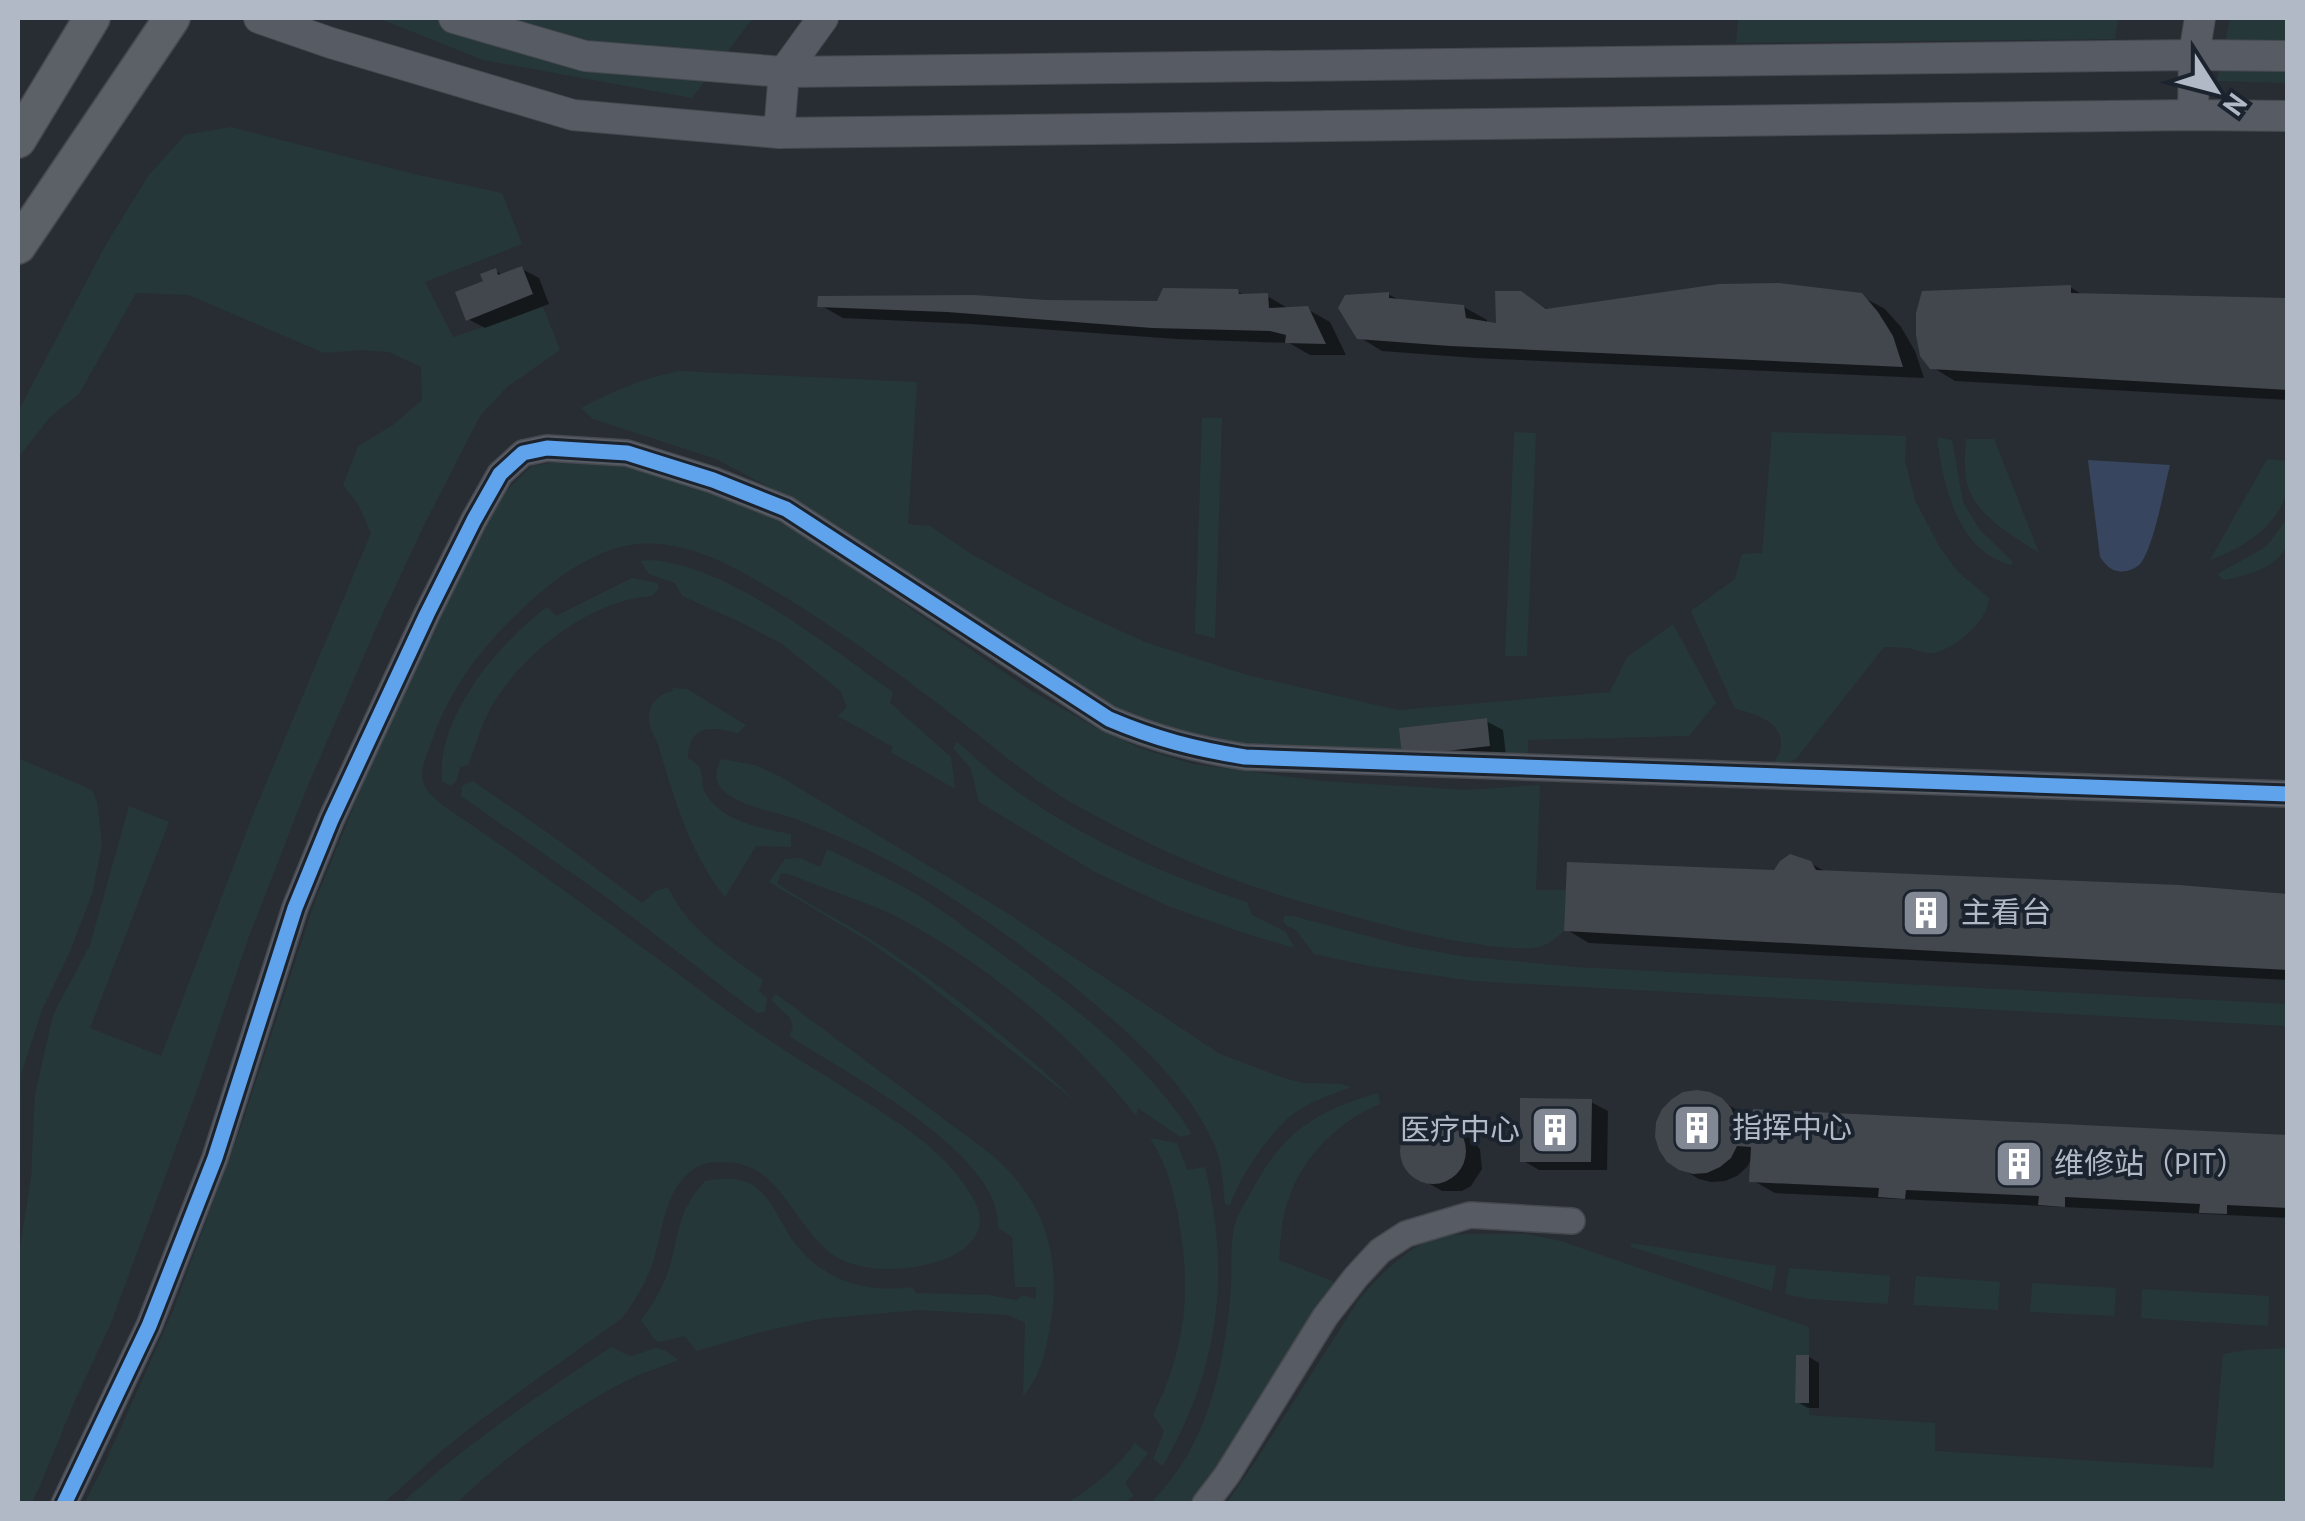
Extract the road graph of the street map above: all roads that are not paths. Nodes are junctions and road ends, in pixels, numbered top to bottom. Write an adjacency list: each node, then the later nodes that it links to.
1 (92, 18): 13 (main road)
2 (172, 18): 14 (main road)
3 (260, 18): 12 (street)
4 (454, 18): 9 (street)
5 (823, 18): 9 (street)
6 (2200, 18): 7 (street)
7 (2194, 55): 8 (street); 9 (street); 10 (street)
8 (2288, 56)
9 (784, 72): 12 (street)
10 (2193, 114): 11 (street); 12 (street)
11 (2288, 116)
12 (779, 133)
13 (18, 140)
14 (18, 246)
15 (2288, 794): 17 (street)
16 (1572, 1220): 18 (street)
17 (64, 1504)
18 (1205, 1504)

